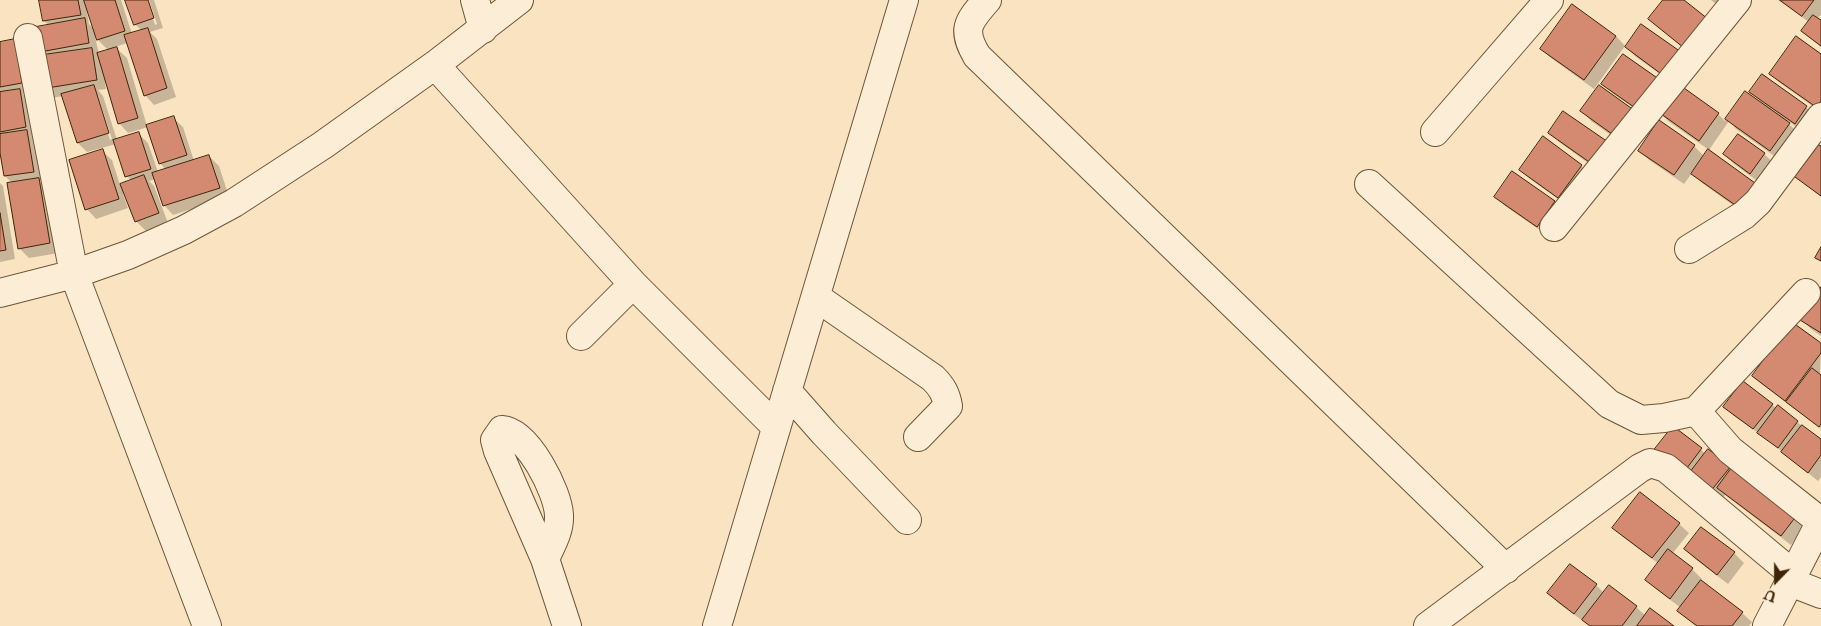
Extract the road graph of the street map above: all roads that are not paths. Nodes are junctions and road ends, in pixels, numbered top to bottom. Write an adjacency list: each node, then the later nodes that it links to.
1 (475, 0): 7 (street)
2 (519, 0): 7 (street)
3 (904, 0): 19 (street)
4 (987, 0): 28 (street)
5 (1548, 0): 11 (street)
6 (1737, 0): 13 (street)
7 (483, 29): 9 (street)
8 (28, 38): 15 (street)
9 (435, 65): 15 (street); 16 (street)
10 (1821, 117): 14 (street)
11 (1435, 132)
12 (1369, 184): 22 (street)
13 (1554, 227)
14 (1689, 249)
15 (74, 274): 18 (street); 31 (street)
16 (633, 284): 20 (street); 23 (street)
17 (1806, 292): 22 (street)
18 (0, 293)
19 (816, 297): 21 (street); 24 (street)
20 (581, 336)
21 (787, 392): 23 (street); 25 (street)
22 (1696, 410): 26 (street)
23 (776, 427): 33 (street)
24 (918, 437)
25 (908, 520)
26 (1821, 521): 29 (street)
27 (545, 559): 32 (street)
28 (1506, 569): 29 (street); 34 (street)
29 (1792, 579): 30 (street); 35 (street)
30 (1821, 594)
31 (206, 626)
32 (567, 626)
33 (717, 626)
34 (1428, 626)
35 (1767, 626)

